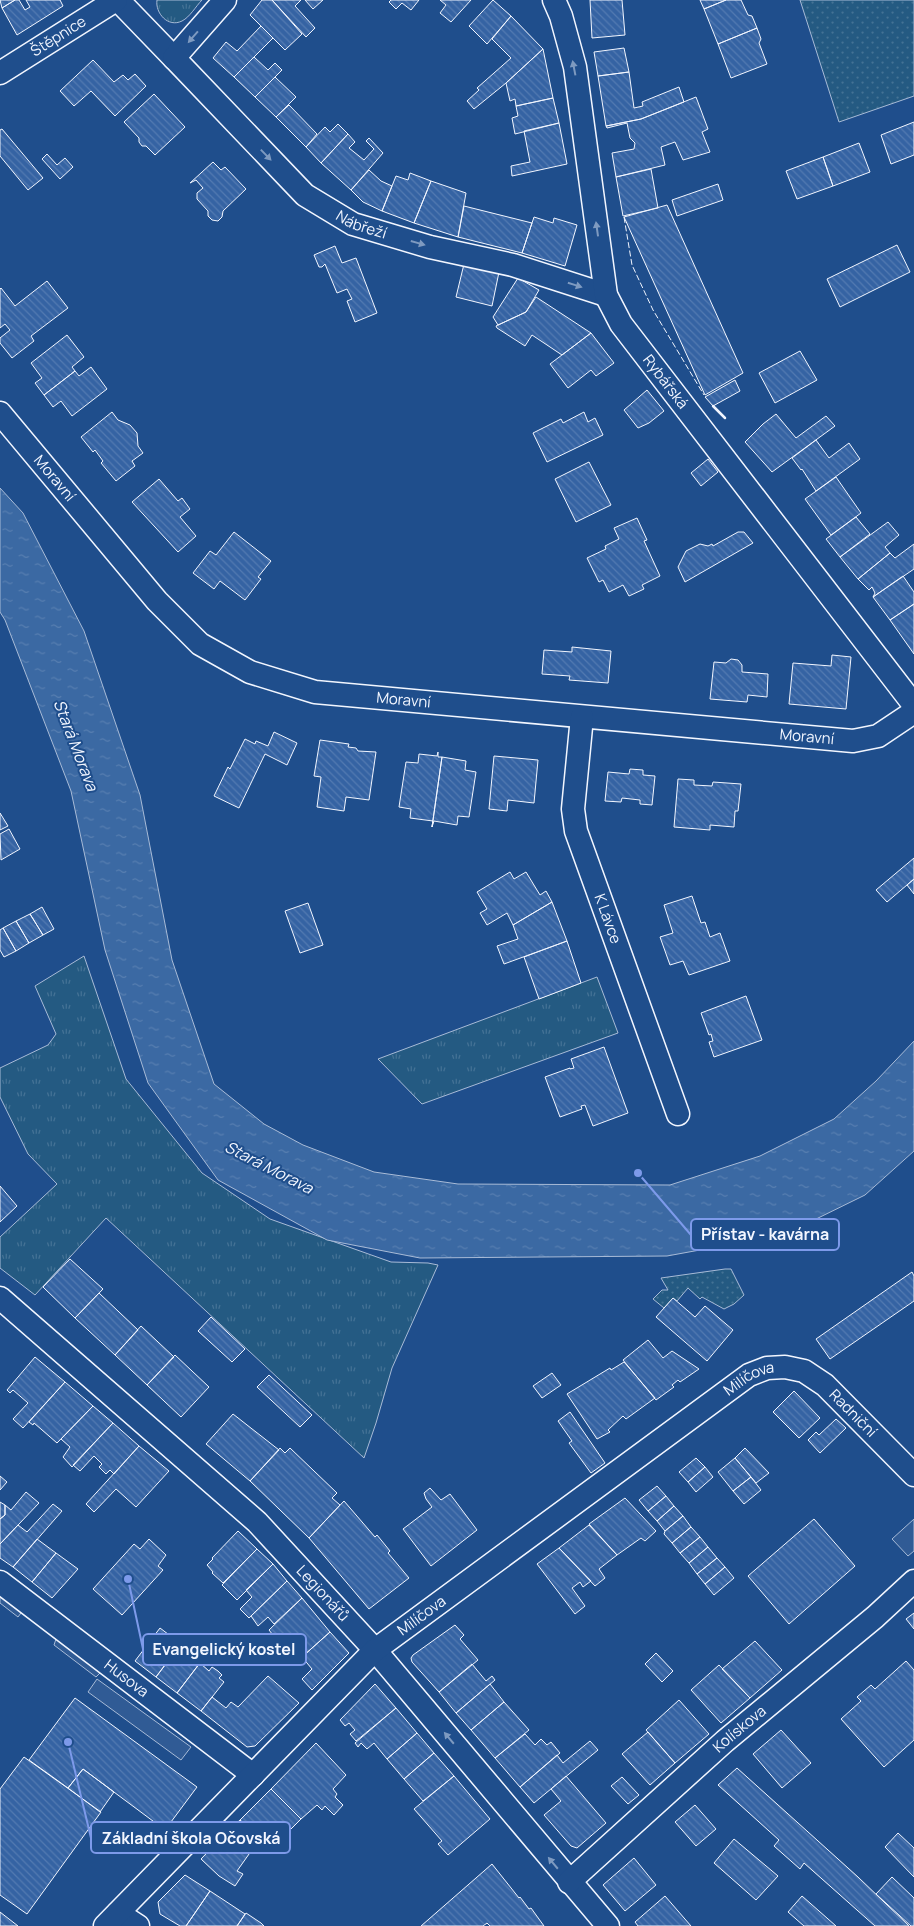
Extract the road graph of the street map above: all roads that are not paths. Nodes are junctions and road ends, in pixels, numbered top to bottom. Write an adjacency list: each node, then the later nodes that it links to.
1 (117, 0): 4 (street, Nábřeží); 5 (street, Štěpnice)
2 (225, 0): 4 (street, one-way to 4)
3 (554, 0): 6 (street, Rybářská, one-way to 3)
4 (174, 58): 6 (street, Nábřeží, one-way to 6)
5 (0, 73)
6 (606, 295): 8 (street, Rybářská)
7 (0, 413): 10 (street, Moravní)
8 (914, 705)
9 (914, 712): 10 (street, Moravní)
10 (582, 716): 11 (street, K Lávce)
11 (678, 1114)
12 (0, 1298): 17 (street, Legionářů)
13 (784, 1367): 14 (street, Radniční); 17 (street, Milíčova)
14 (914, 1474)
15 (914, 1581): 19 (street, Kolískova)
16 (0, 1582): 18 (street, Husova)
17 (375, 1650): 18 (street, Milíčova); 19 (street, Legionářů, one-way to 17)
18 (254, 1775): 20 (street, Milíčova)
19 (569, 1882): 22 (street, Legionářů)
20 (112, 1920): 21 (street)
21 (138, 1926)
22 (608, 1926)

